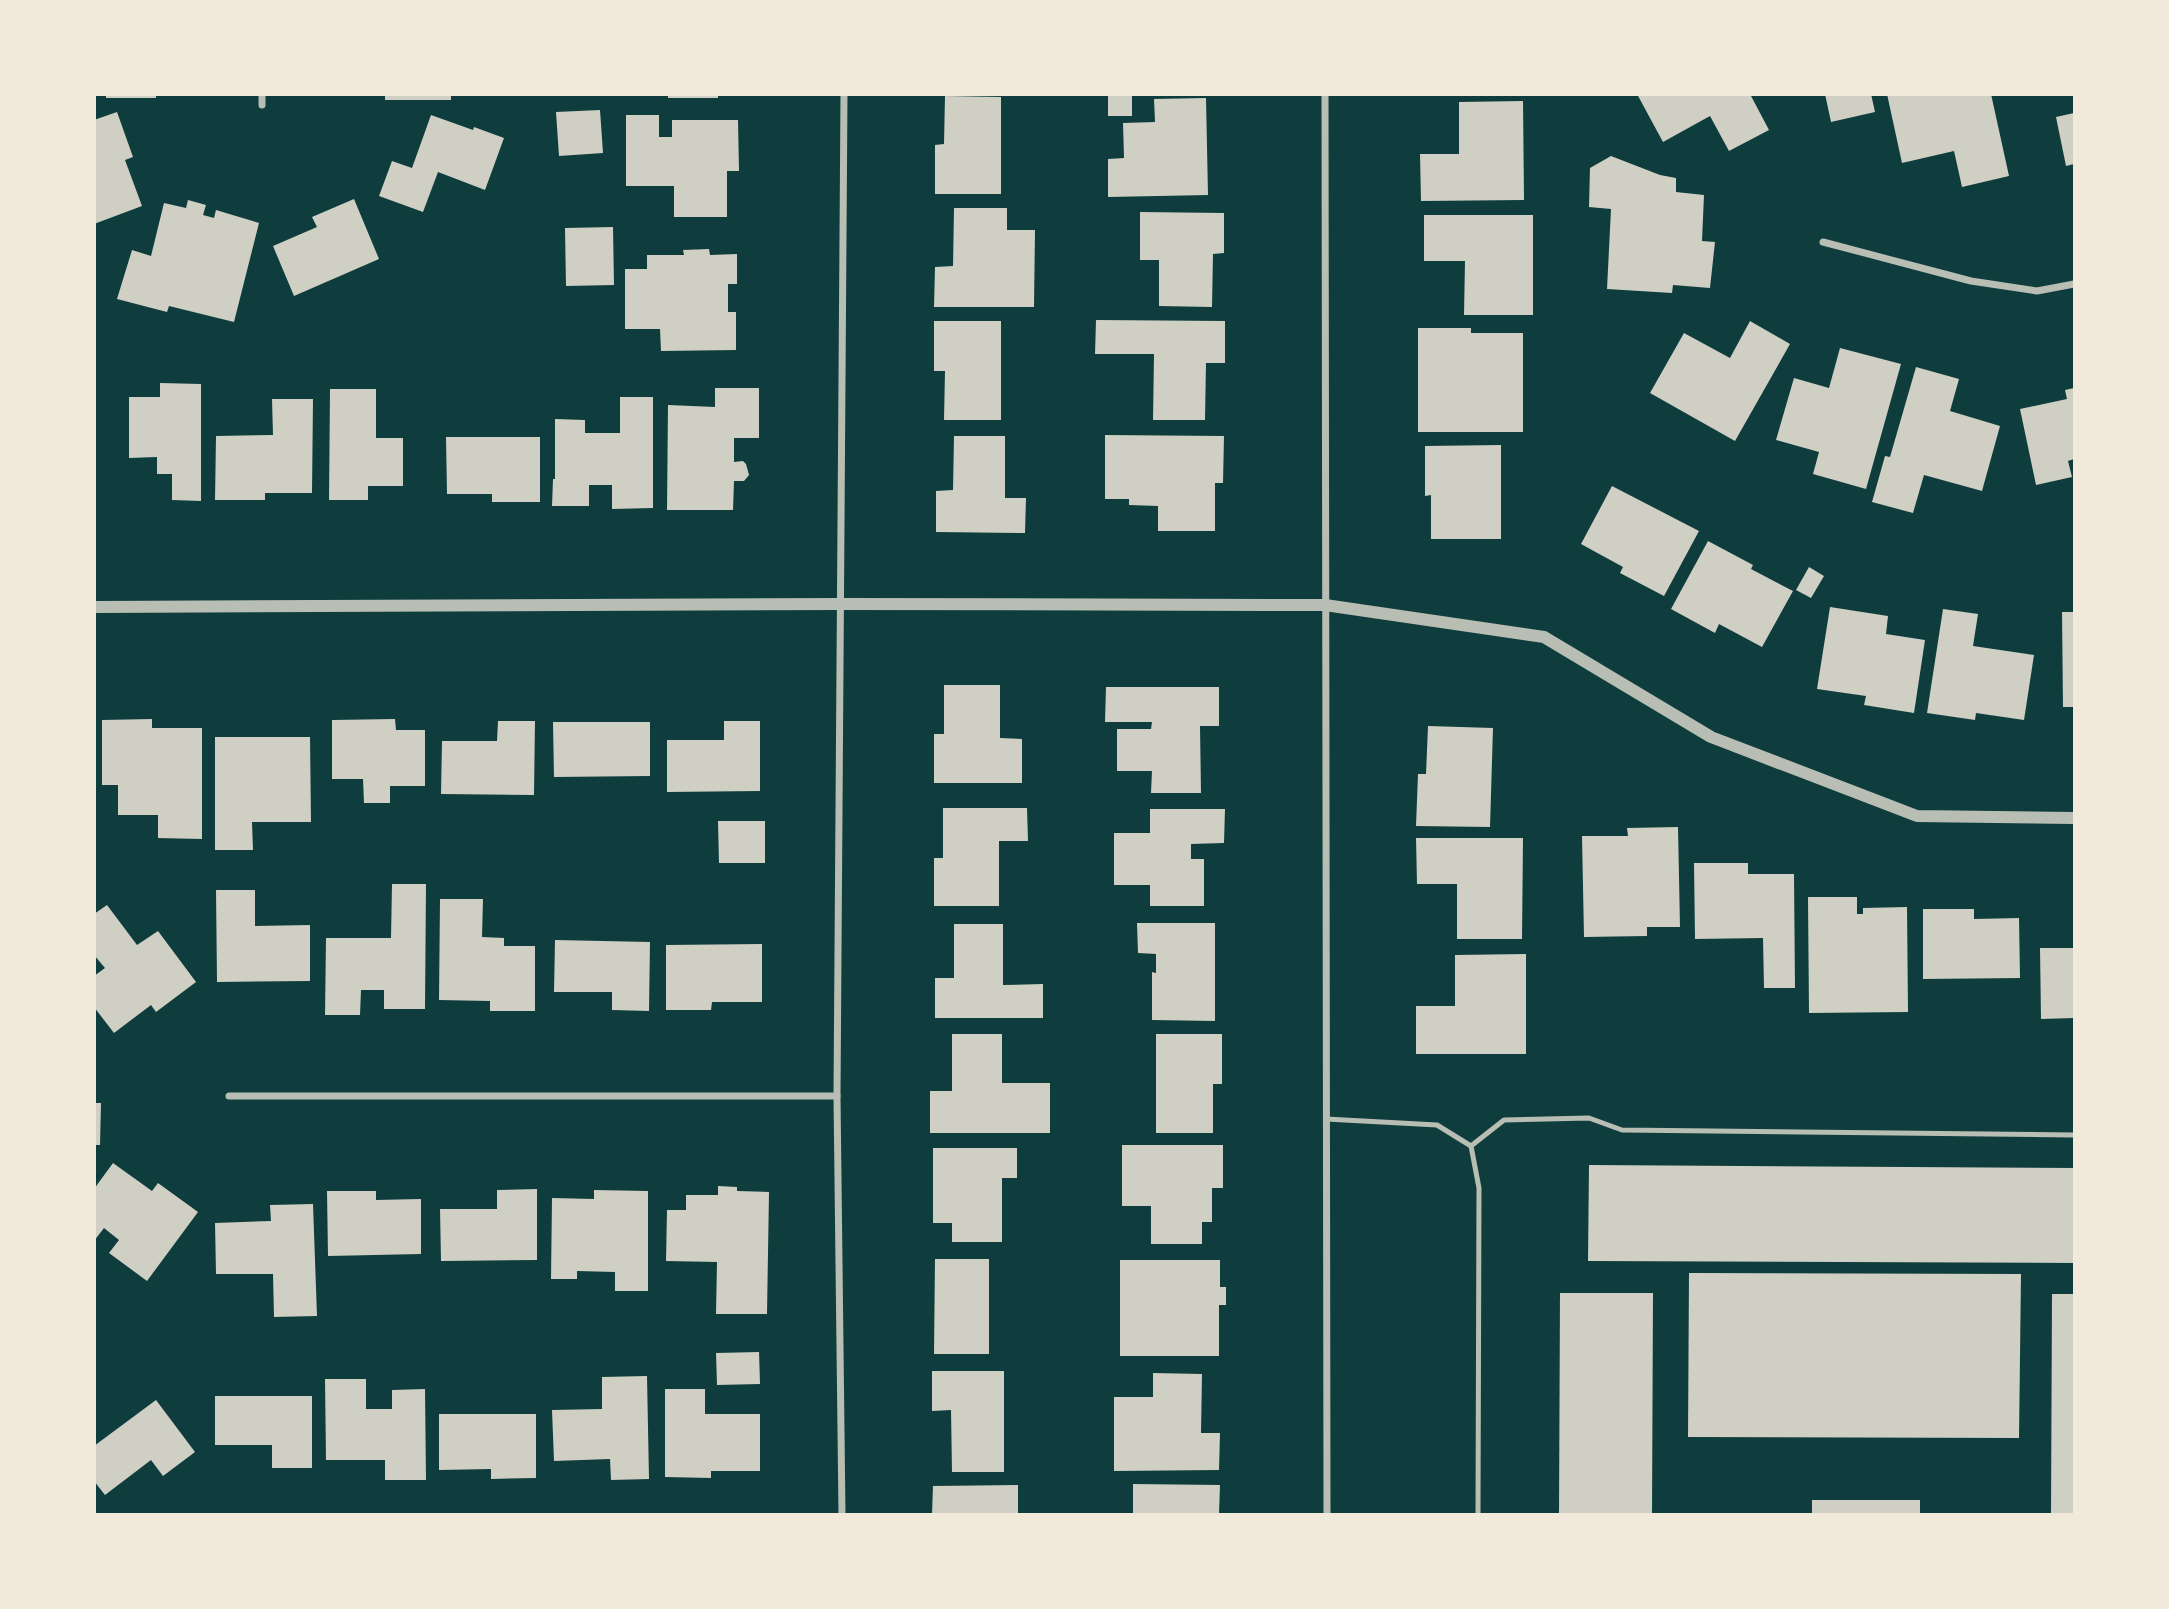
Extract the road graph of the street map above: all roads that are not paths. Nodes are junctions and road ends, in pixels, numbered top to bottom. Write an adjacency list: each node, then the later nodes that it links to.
1 (262, 94): 4 (street)
2 (844, 94): 7 (street)
3 (1325, 94): 8 (street)
4 (262, 106)
5 (1824, 242): 6 (street)
6 (2074, 284)
7 (841, 604): 8 (street); 9 (street); 12 (street)
8 (1325, 605): 10 (street); 13 (street)
9 (94, 607)
10 (2074, 818)
11 (229, 1096): 12 (street)
12 (837, 1096): 16 (street)
13 (1326, 1119): 15 (lane); 17 (street)
14 (2074, 1135): 15 (lane)
15 (1471, 1146): 18 (lane)
16 (842, 1514)
17 (1327, 1514)
18 (1478, 1514)

